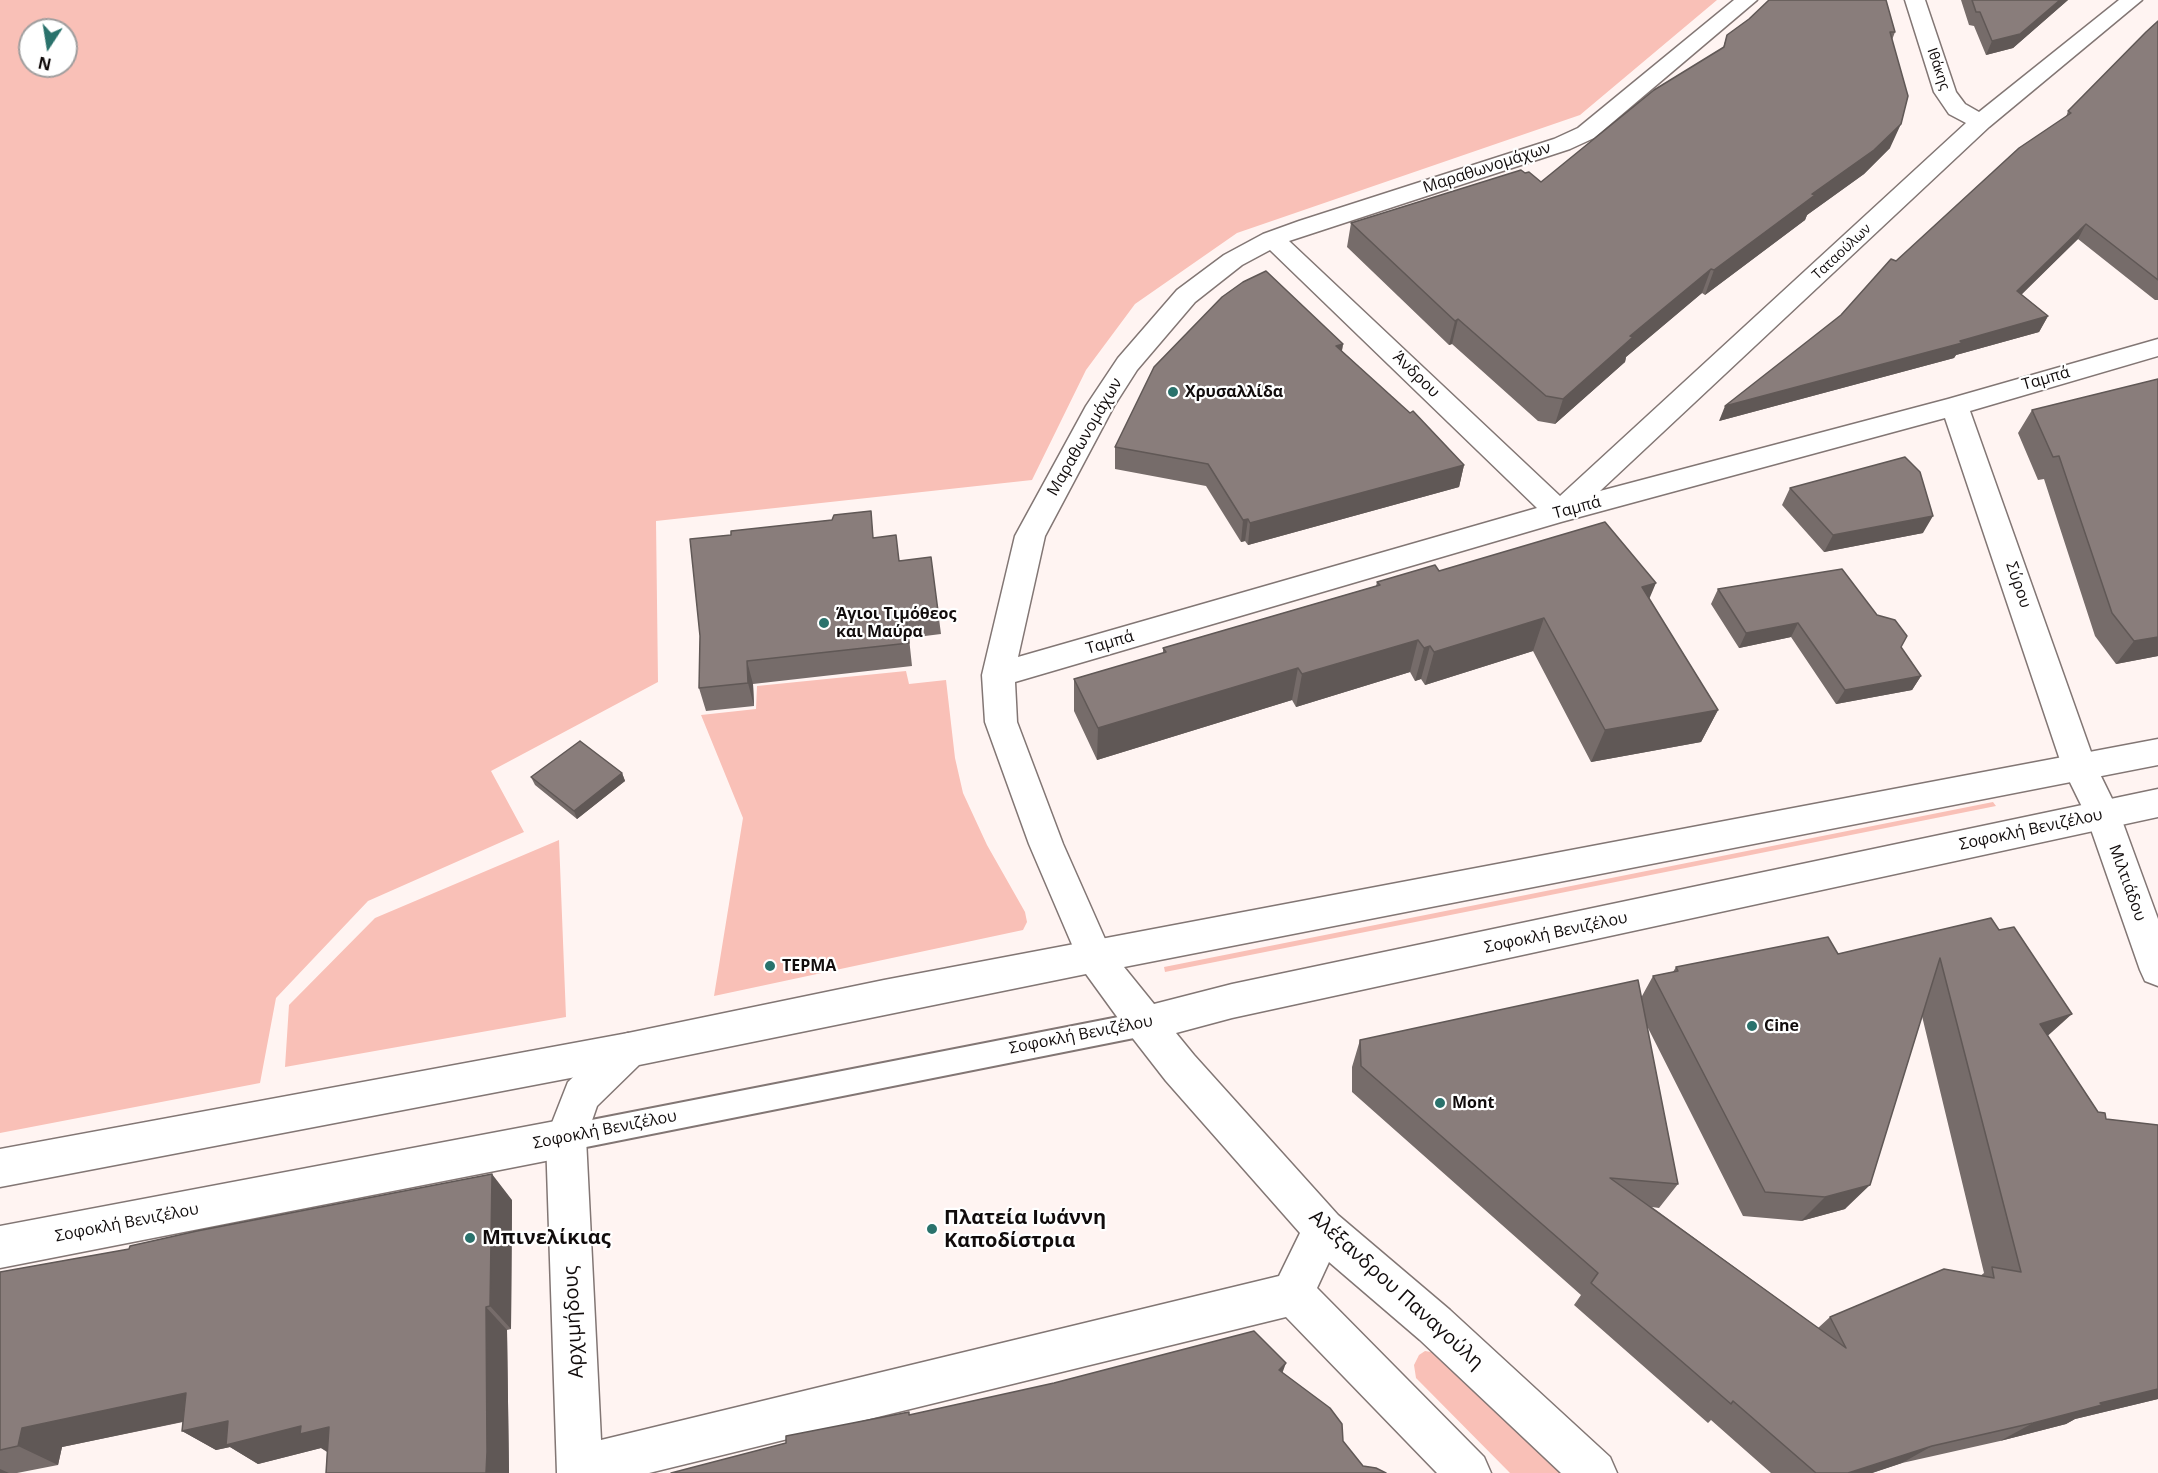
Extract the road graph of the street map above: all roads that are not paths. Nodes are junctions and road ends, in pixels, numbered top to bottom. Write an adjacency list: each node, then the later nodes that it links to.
1 (1915, 0): 4 (street, Ιθάκης)
2 (2132, 0): 4 (street, Ταταούλων)
3 (1740, 2): 5 (street, Μαραθωνομάχων)
4 (1981, 122): 8 (street, Ταταούλων)
5 (1272, 239): 8 (street, Άνδρου); 9 (street, Μαραθωνομάχων)
6 (2158, 347): 7 (street, Ταμπά)
7 (1955, 406): 8 (street, Ταμπά); 11 (street, Σύρου)
8 (1559, 512): 9 (street, Ταμπά)
9 (998, 675): 14 (street, Μαραθωνομάχων)
10 (2158, 752): 11 (street)
11 (2079, 766): 13 (street, Μιλτιάδου); 14 (street)
12 (2158, 803): 13 (street, Σοφοκλή Βενιζέλου)
13 (2103, 815): 15 (street, Μιλτιάδου); 16 (street, Σοφοκλή Βενιζέλου)
14 (1095, 957): 16 (street, Αλέξανδρου Παναγούλη); 17 (street)
15 (2158, 970)
16 (1144, 1024): 18 (lane, Σοφοκλή Βενιζέλου); 20 (street, Αλέξανδρου Παναγούλη)
17 (628, 1050): 18 (street, Αρχιμήδους); 19 (street)
18 (566, 1138): 21 (street, Σοφοκλή Βενιζέλου); 23 (street, Αρχιμήδους)
19 (0, 1168)
20 (1323, 1229): 22 (street); 25 (street, Αλέξανδρου Παναγούλη)
21 (0, 1247)
22 (1293, 1294): 23 (street); 24 (street)
23 (580, 1470)
24 (1468, 1473)
25 (1594, 1473)

